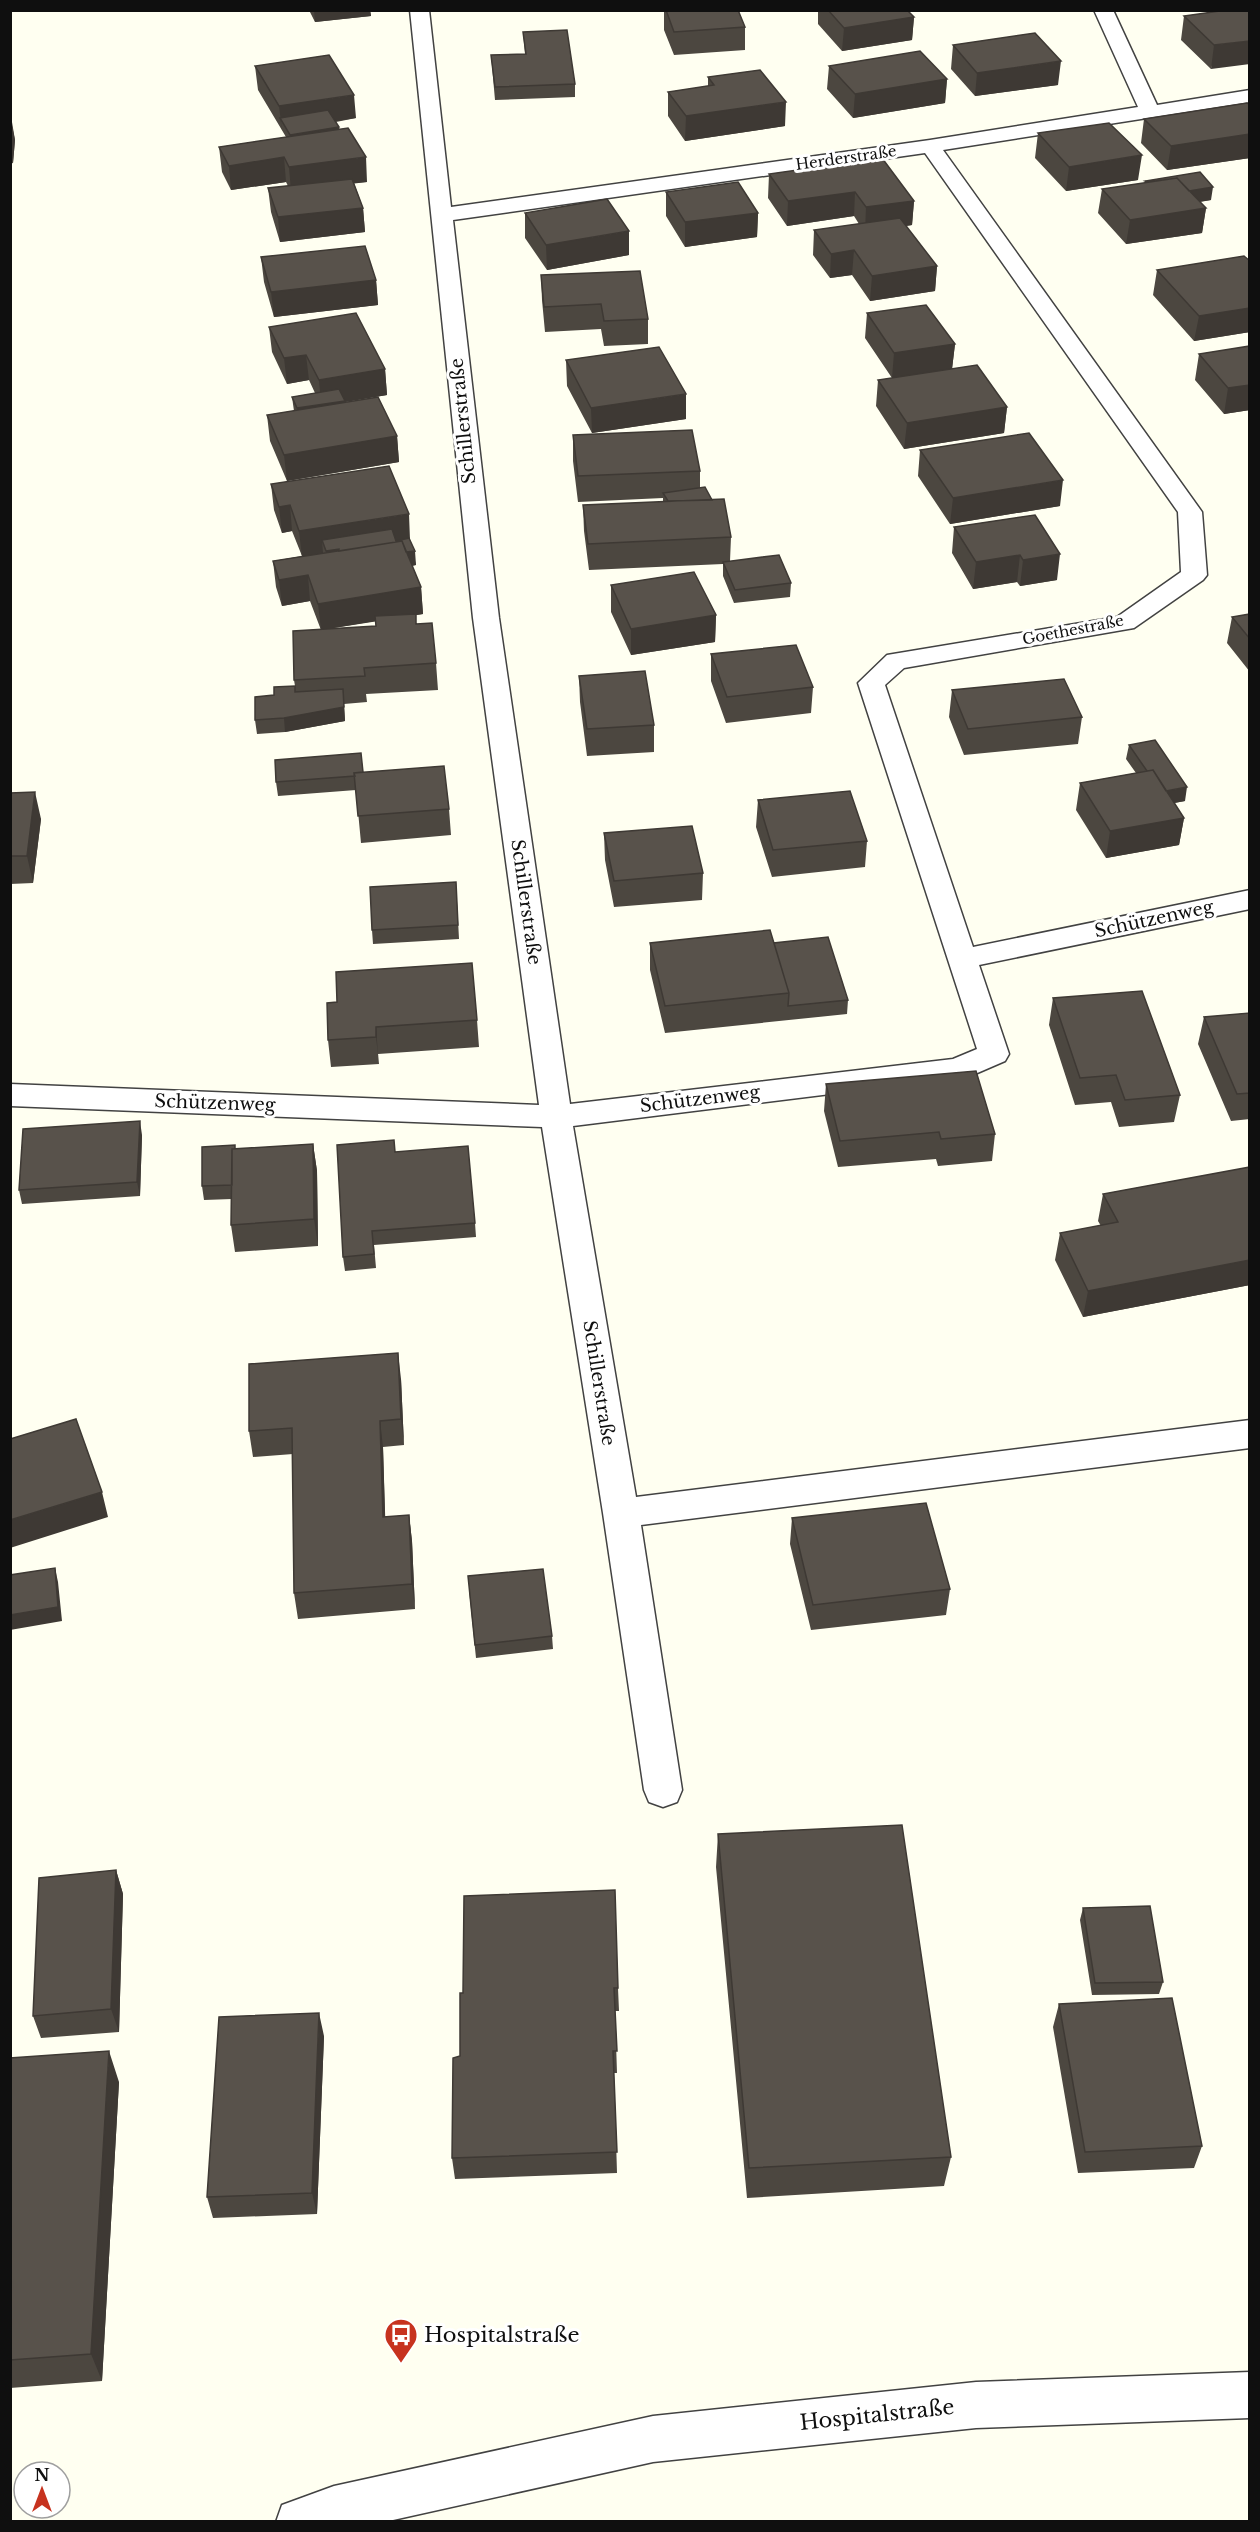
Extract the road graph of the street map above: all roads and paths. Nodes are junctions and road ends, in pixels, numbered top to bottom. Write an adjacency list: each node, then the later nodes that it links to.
1 (419, 10): 6 (street, Schillerstraße)
2 (1103, 10): 4 (street)
3 (1250, 96): 4 (street, Herderstraße)
4 (1151, 113): 5 (street, Herderstraße)
5 (930, 146): 6 (street, Herderstraße); 8 (street, Goethestraße)
6 (442, 215): 10 (street, Schillerstraße)
7 (1250, 899): 8 (street, Schützenweg)
8 (962, 959): 10 (street, Schützenweg)
9 (10, 1095): 10 (street, Schützenweg)
10 (555, 1117): 12 (street, Schillerstraße)
11 (1250, 1434): 12 (street)
12 (621, 1514): 13 (street, Schillerstraße)
13 (663, 1790)
14 (1250, 2395): 15 (street, Hospitalstraße)
15 (299, 2522)

